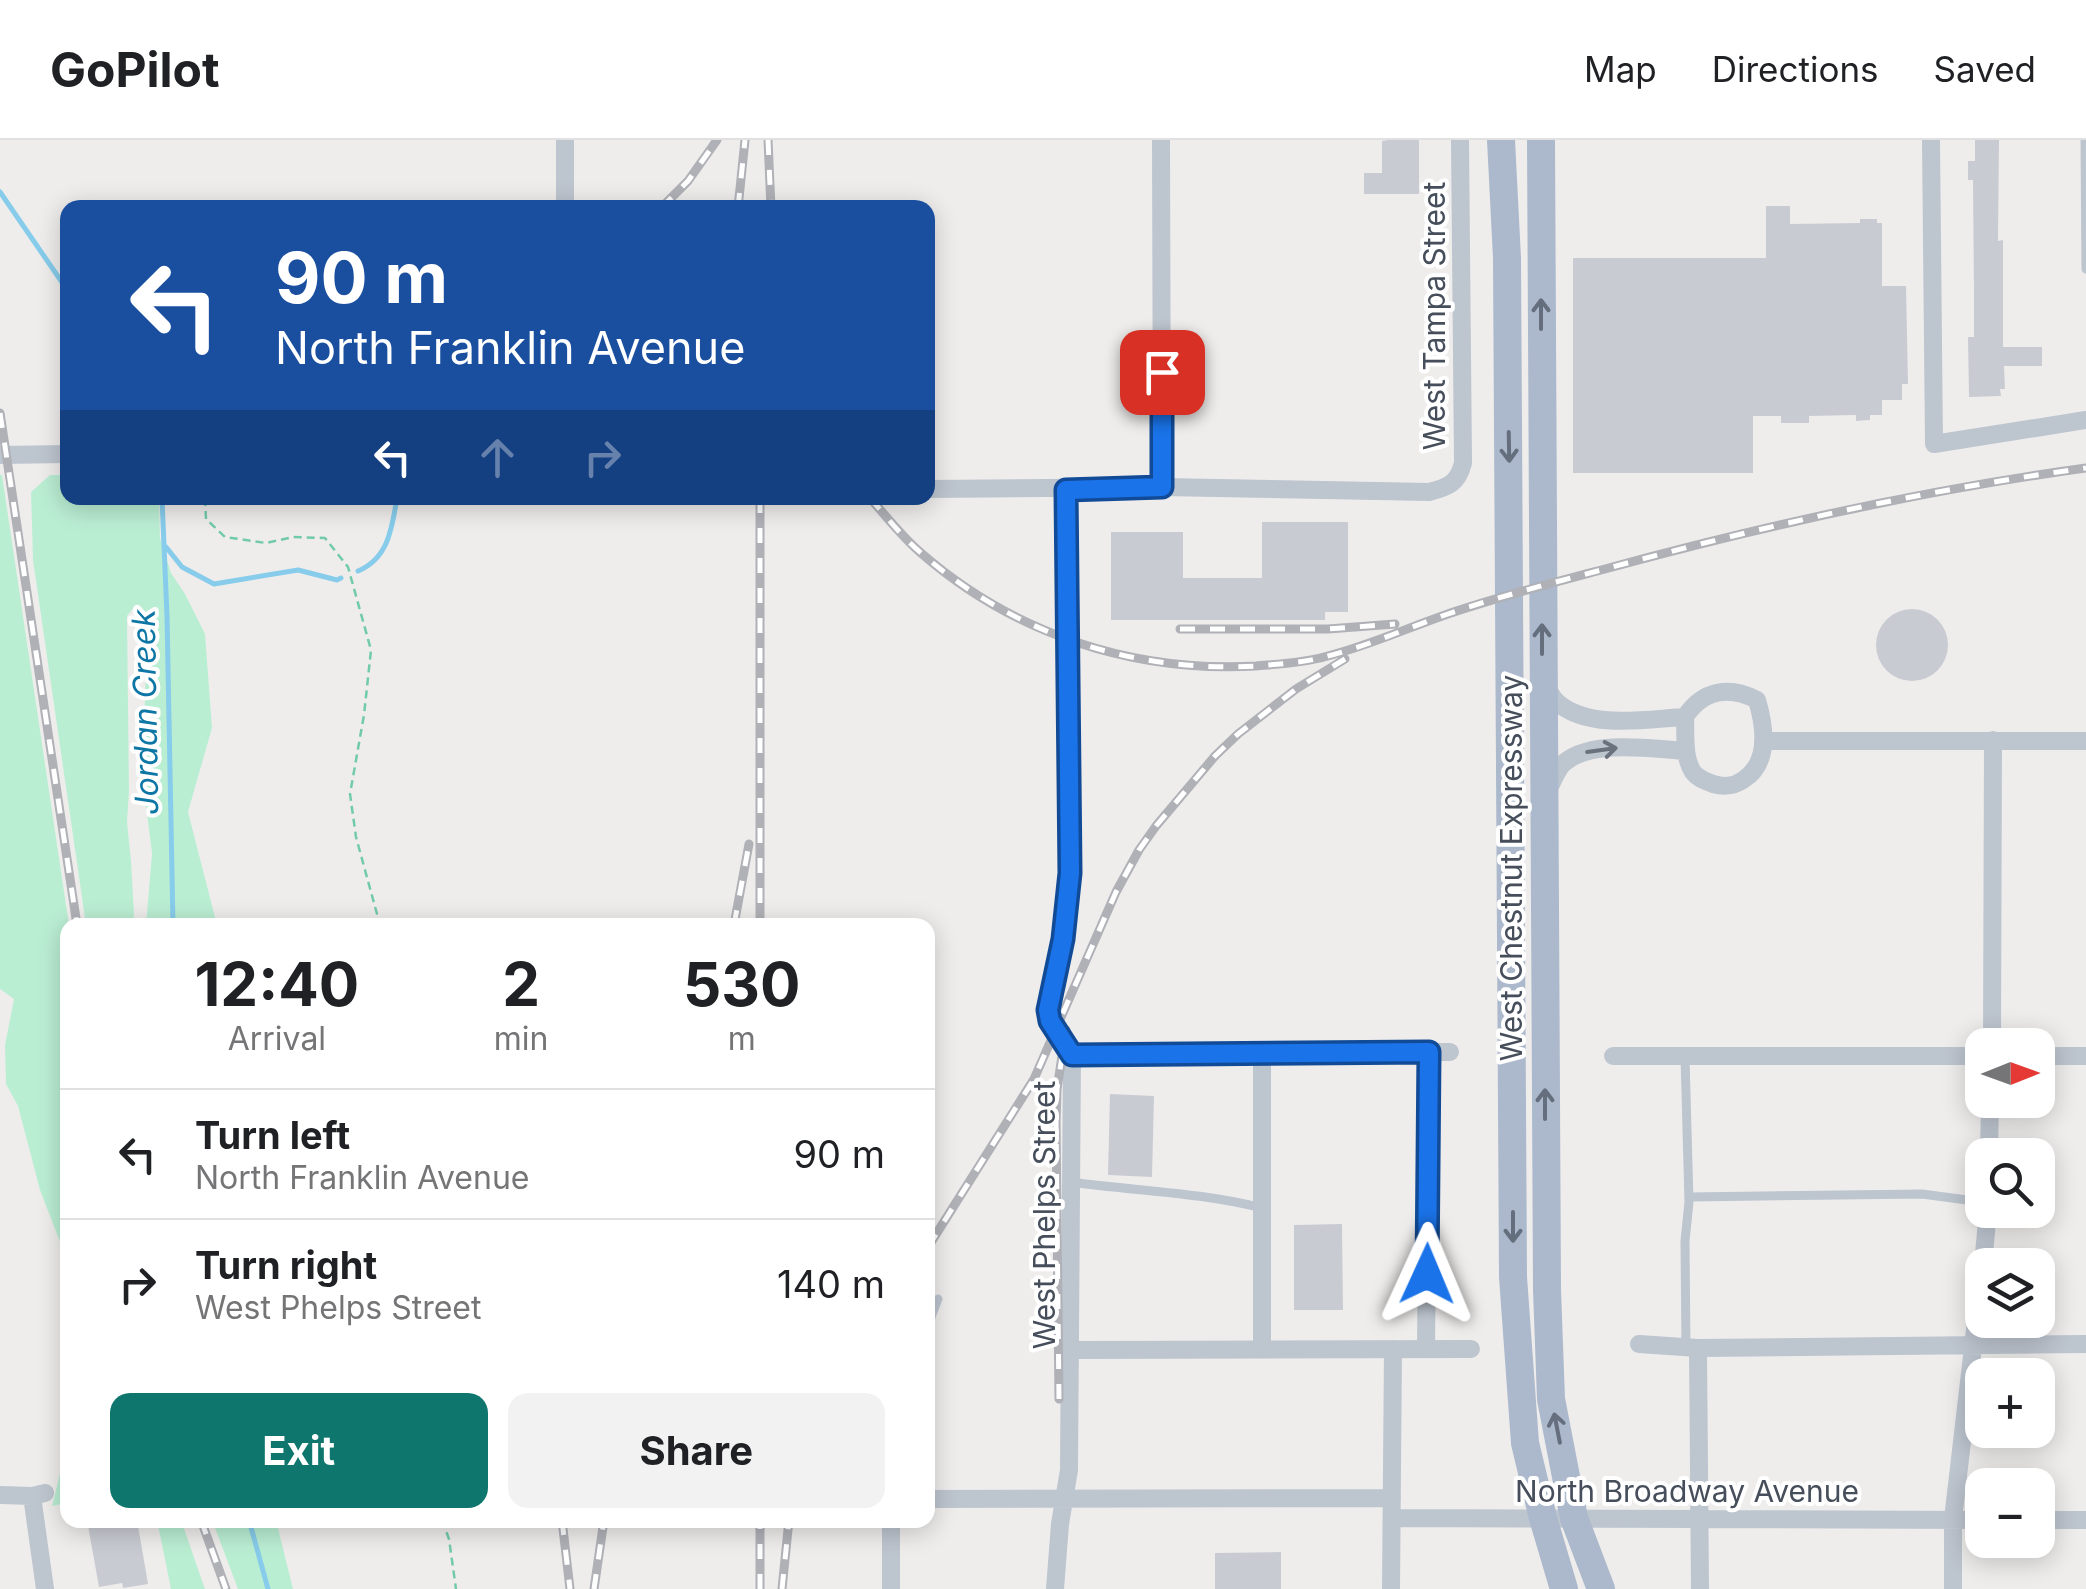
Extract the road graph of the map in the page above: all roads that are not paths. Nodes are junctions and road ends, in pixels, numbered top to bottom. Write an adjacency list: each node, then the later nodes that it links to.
1 (565, 140): 8 (street)
2 (1161, 140): 13 (street)
3 (1460, 140): 13 (street, West Tampa Street)
4 (1501, 140): 54 (main road, West Chestnut Expressway, one-way to 54)
5 (1540, 140): 16 (main road, West Chestnut Expressway, one-way to 5)
6 (1931, 140): 10 (street)
7 (2085, 140): 9 (lane)
8 (565, 200)
9 (2086, 269)
10 (2086, 420)
11 (60, 454): 12 (street)
12 (0, 455)
13 (1162, 487): 15 (street)
14 (935, 489): 15 (street)
15 (1066, 490): 27 (street, West Phelps Street)
16 (1542, 680): 17 (street); 22 (main road, West Chestnut Expressway)
17 (1685, 718): 19 (street); 21 (street)
18 (1993, 740): 19 (street); 20 (street); 23 (street)
19 (1763, 742): 21 (street)
20 (2086, 742)
21 (1686, 751): 22 (street, one-way to 21)
22 (1543, 800): 55 (main road, West Chestnut Expressway, one-way to 22)
23 (1992, 1028)
24 (1429, 1052): 25 (street); 26 (street); 45 (street)
25 (1450, 1052)
26 (1262, 1053): 27 (street); 36 (street)
27 (1072, 1055): 33 (street, West Phelps Street)
28 (1613, 1056): 32 (street)
29 (1965, 1056): 32 (street)
30 (2055, 1056): 31 (street)
31 (2086, 1056)
32 (1686, 1057): 34 (lane)
33 (1072, 1182): 36 (lane); 47 (street, West Phelps Street)
34 (1689, 1197): 35 (lane); 43 (lane)
35 (1965, 1200)
36 (1262, 1208): 48 (street)
37 (938, 1298): 38 (lane)
38 (935, 1306)
39 (1976, 1338): 41 (street)
40 (1639, 1344): 43 (street)
41 (1975, 1344): 42 (street); 43 (street); 57 (street)
42 (2086, 1344)
43 (1692, 1347): 56 (street)
44 (1392, 1349): 45 (street); 48 (street); 50 (street)
45 (1426, 1349): 46 (street)
46 (1471, 1349)
47 (1071, 1350): 48 (street); 52 (street, West Phelps Street)
48 (1262, 1350)
49 (0, 1495): 62 (street)
50 (1392, 1498): 52 (street); 53 (street)
51 (935, 1499): 52 (street)
52 (1064, 1500): 64 (street, West Phelps Street)
53 (1392, 1518): 54 (street, North Broadway Avenue); 65 (street)
54 (1543, 1518): 55 (street, North Broadway Avenue); 66 (main road, West Chestnut Expressway)
55 (1574, 1518): 56 (street, North Broadway Avenue); 67 (main road, West Chestnut Expressway)
56 (1699, 1518): 57 (street, North Broadway Avenue); 68 (street)
57 (1953, 1520): 58 (street, North Broadway Avenue); 69 (street)
58 (1965, 1520)
59 (2055, 1520): 60 (street)
60 (2086, 1520)
61 (891, 1528): 63 (street)
62 (45, 1589)
63 (890, 1589)
64 (1054, 1589)
65 (1391, 1589)
66 (1564, 1589)
67 (1601, 1589)
68 (1700, 1589)
69 (1953, 1589)

